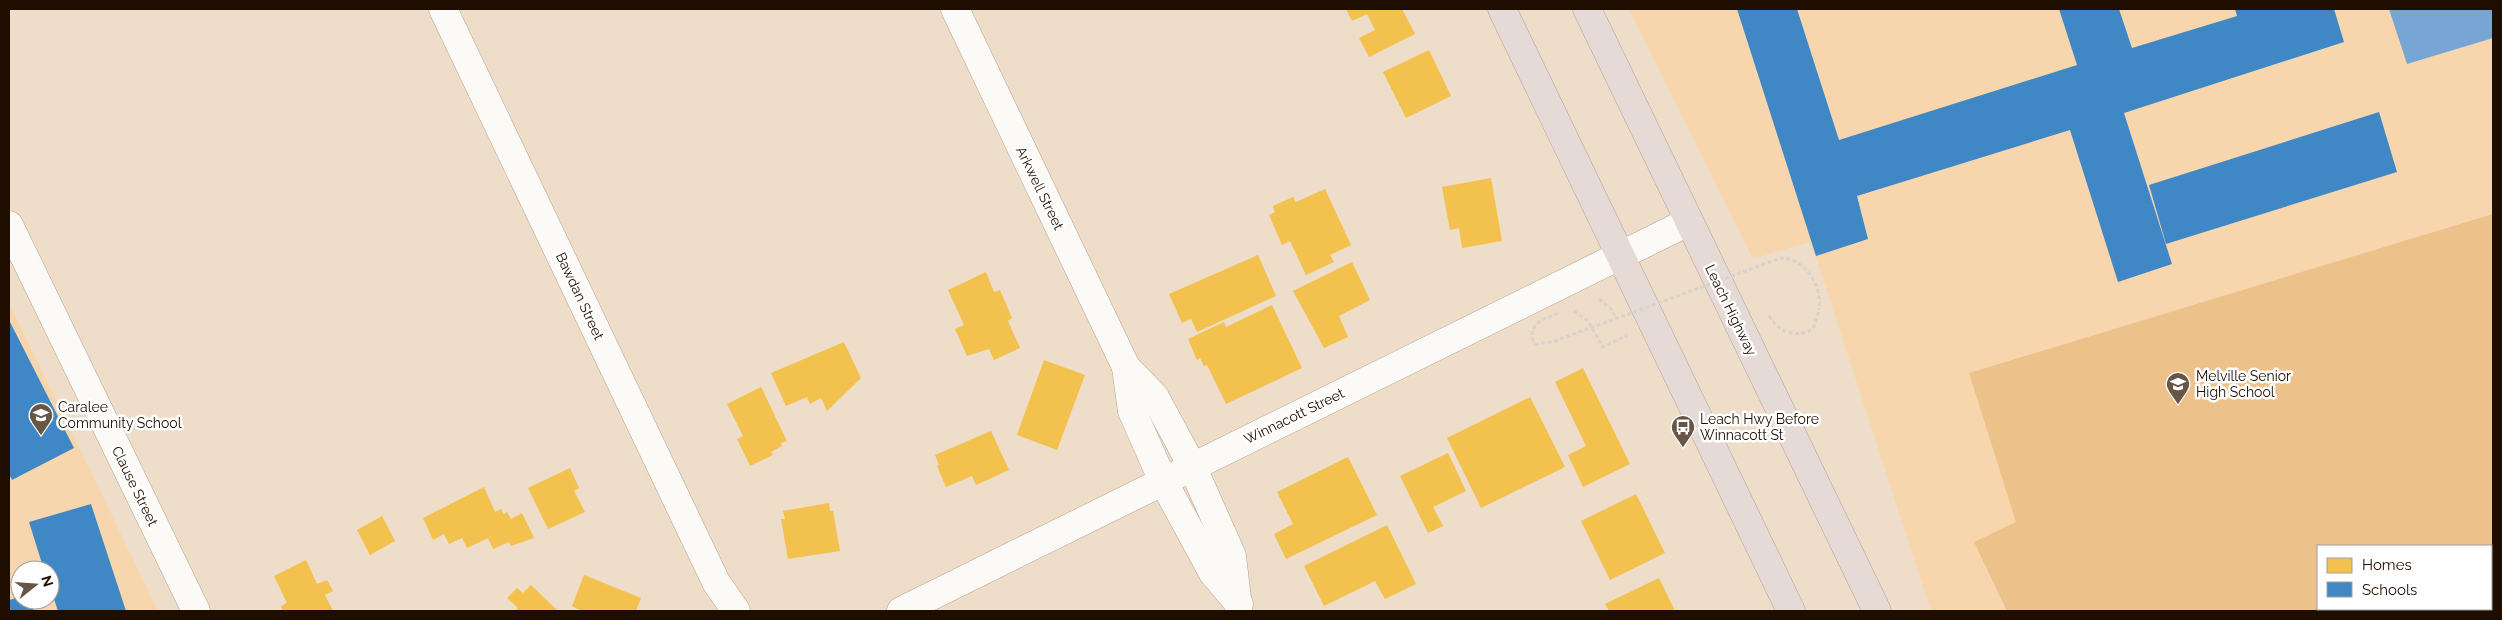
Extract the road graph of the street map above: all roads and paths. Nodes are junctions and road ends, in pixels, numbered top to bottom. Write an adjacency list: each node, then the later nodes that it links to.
1 (443, 9): 17 (street, Bawdan Street)
2 (954, 9): 14 (street, Arkwell Street)
3 (1502, 9): 7 (highway)
4 (1587, 9): 5 (highway, Leach Highway)
5 (1688, 222): 7 (street, Winnacott Street); 24 (highway, Leach Highway)
6 (9, 225): 19 (street, Clause Street)
7 (1619, 255): 9 (street, Winnacott Street); 23 (highway)
8 (1744, 266): 10 (path)
9 (1586, 271): 12 (path); 15 (street, Winnacott Street)
10 (1748, 275)
11 (1766, 310): 13 (path, bridge)
12 (1619, 323)
13 (1622, 329)
14 (1126, 367): 15 (street, Arkwell Street); 16 (street, Arkwell Street)
15 (1192, 466): 16 (street, Winnacott Street); 18 (street, Arkwell Street)
16 (1163, 481): 18 (street, Arkwell Street); 22 (street, Winnacott Street)
17 (716, 582): 20 (street, Bawdan Street); 21 (street, Bawdan Street)
18 (1240, 605)
19 (196, 611)
20 (724, 611)
21 (736, 611)
22 (900, 611)
23 (1791, 611)
24 (1877, 611)

